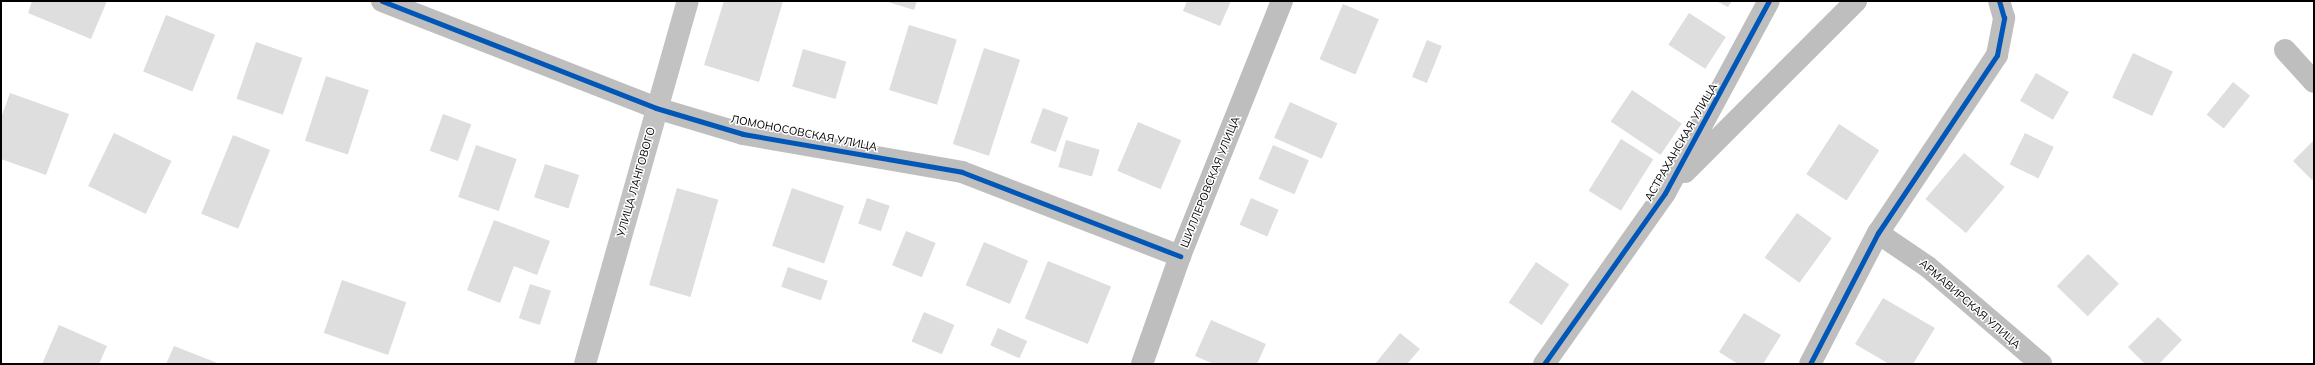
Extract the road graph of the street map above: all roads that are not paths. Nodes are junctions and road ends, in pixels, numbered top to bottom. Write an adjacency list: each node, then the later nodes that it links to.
1 (382, 1): 9 (street, ЛОМОНОСОВСКАЯ УЛИЦА)
2 (688, 1): 9 (street, УЛИЦА ЛАНГОВОГО)
3 (1282, 1): 12 (street, ШИЛЛЕРОВСКАЯ УЛИЦА)
4 (1769, 1): 10 (street, АСТРАХАНСКАЯ УЛИЦА)
5 (1856, 1): 10 (street)
6 (1999, 1): 11 (street)
7 (2285, 50): 8 (street)
8 (2314, 82)
9 (656, 108): 12 (street, ЛОМОНОСОВСКАЯ УЛИЦА); 13 (street, УЛИЦА ЛАНГОВОГО)
10 (1665, 193): 15 (street, АСТРАХАНСКАЯ УЛИЦА)
11 (1878, 233): 16 (street); 17 (street, АРМАВИРСКАЯ УЛИЦА)
12 (1180, 256): 14 (street, ШИЛЛЕРОВСКАЯ УЛИЦА)
13 (585, 364)
14 (1142, 364)
15 (1544, 364)
16 (1810, 364)
17 (2041, 364)

